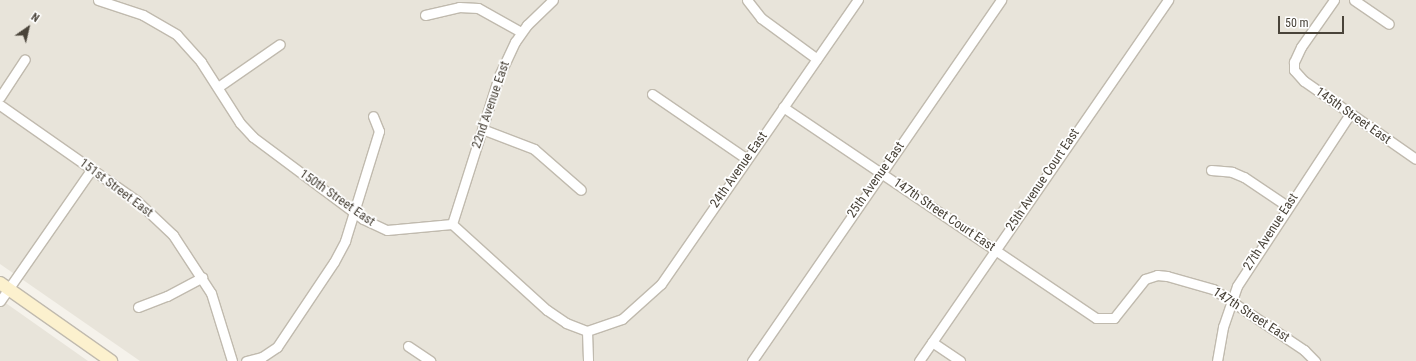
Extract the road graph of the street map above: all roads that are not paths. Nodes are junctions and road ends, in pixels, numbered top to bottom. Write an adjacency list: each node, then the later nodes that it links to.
1 (98, 0): 15 (street, 150th Street East)
2 (553, 0): 11 (street, 22nd Avenue East)
3 (747, 0): 14 (street)
4 (858, 0): 14 (street, 24th Avenue East)
5 (1001, 0): 27 (street, 25th Avenue East)
6 (1168, 0): 32 (street, 25th Avenue Court East)
7 (1334, 0): 20 (street, 145th Street East)
8 (1354, 0): 10 (street)
9 (425, 15): 11 (street)
10 (1389, 24)
11 (521, 32): 22 (street, 22nd Avenue East)
12 (280, 44): 15 (street)
13 (25, 59): 17 (street)
14 (817, 59): 19 (street, 24th Avenue East)
15 (218, 87): 30 (street, 150th Street East)
16 (652, 94): 23 (street)
17 (0, 97)
18 (0, 105): 25 (street, 151st Street East)
19 (783, 107): 23 (street, 24th Avenue East); 27 (street, 147th Street Court East)
20 (1350, 114): 24 (street, 145th Street East); 29 (street, 27th Avenue East)
21 (373, 116): 30 (street)
22 (482, 130): 28 (street); 31 (street, 22nd Avenue East)
23 (747, 159): 39 (street, 24th Avenue East)
24 (1416, 159)
25 (91, 170): 34 (street, 151st Street East); 35 (street)
26 (1210, 170): 29 (street)
27 (881, 173): 32 (street, 147th Street Court East); 47 (street, 25th Avenue East)
28 (581, 190)
29 (1287, 206): 36 (street, 27th Avenue East)
30 (354, 212): 31 (street, 150th Street East); 44 (street)
31 (452, 224): 39 (street)
32 (995, 249): 33 (street, 147th Street Court East); 40 (street, 25th Avenue Court East)
33 (1157, 275): 36 (street, 147th Street East)
34 (202, 277): 38 (street); 43 (street, 151st Street East)
35 (4, 286): 37 (street); 42 (main road)
36 (1231, 299): 50 (street, 27th Avenue East); 51 (street, 147th Street East)
37 (0, 301)
38 (138, 308)
39 (587, 331): 46 (street)
40 (932, 342): 48 (street, 25th Avenue Court East); 49 (street)
41 (408, 346): 45 (street)
42 (111, 361)
43 (232, 361)
44 (246, 361)
45 (430, 361)
46 (588, 361)
47 (752, 361)
48 (918, 361)
49 (960, 361)
50 (1217, 361)
51 (1315, 361)

